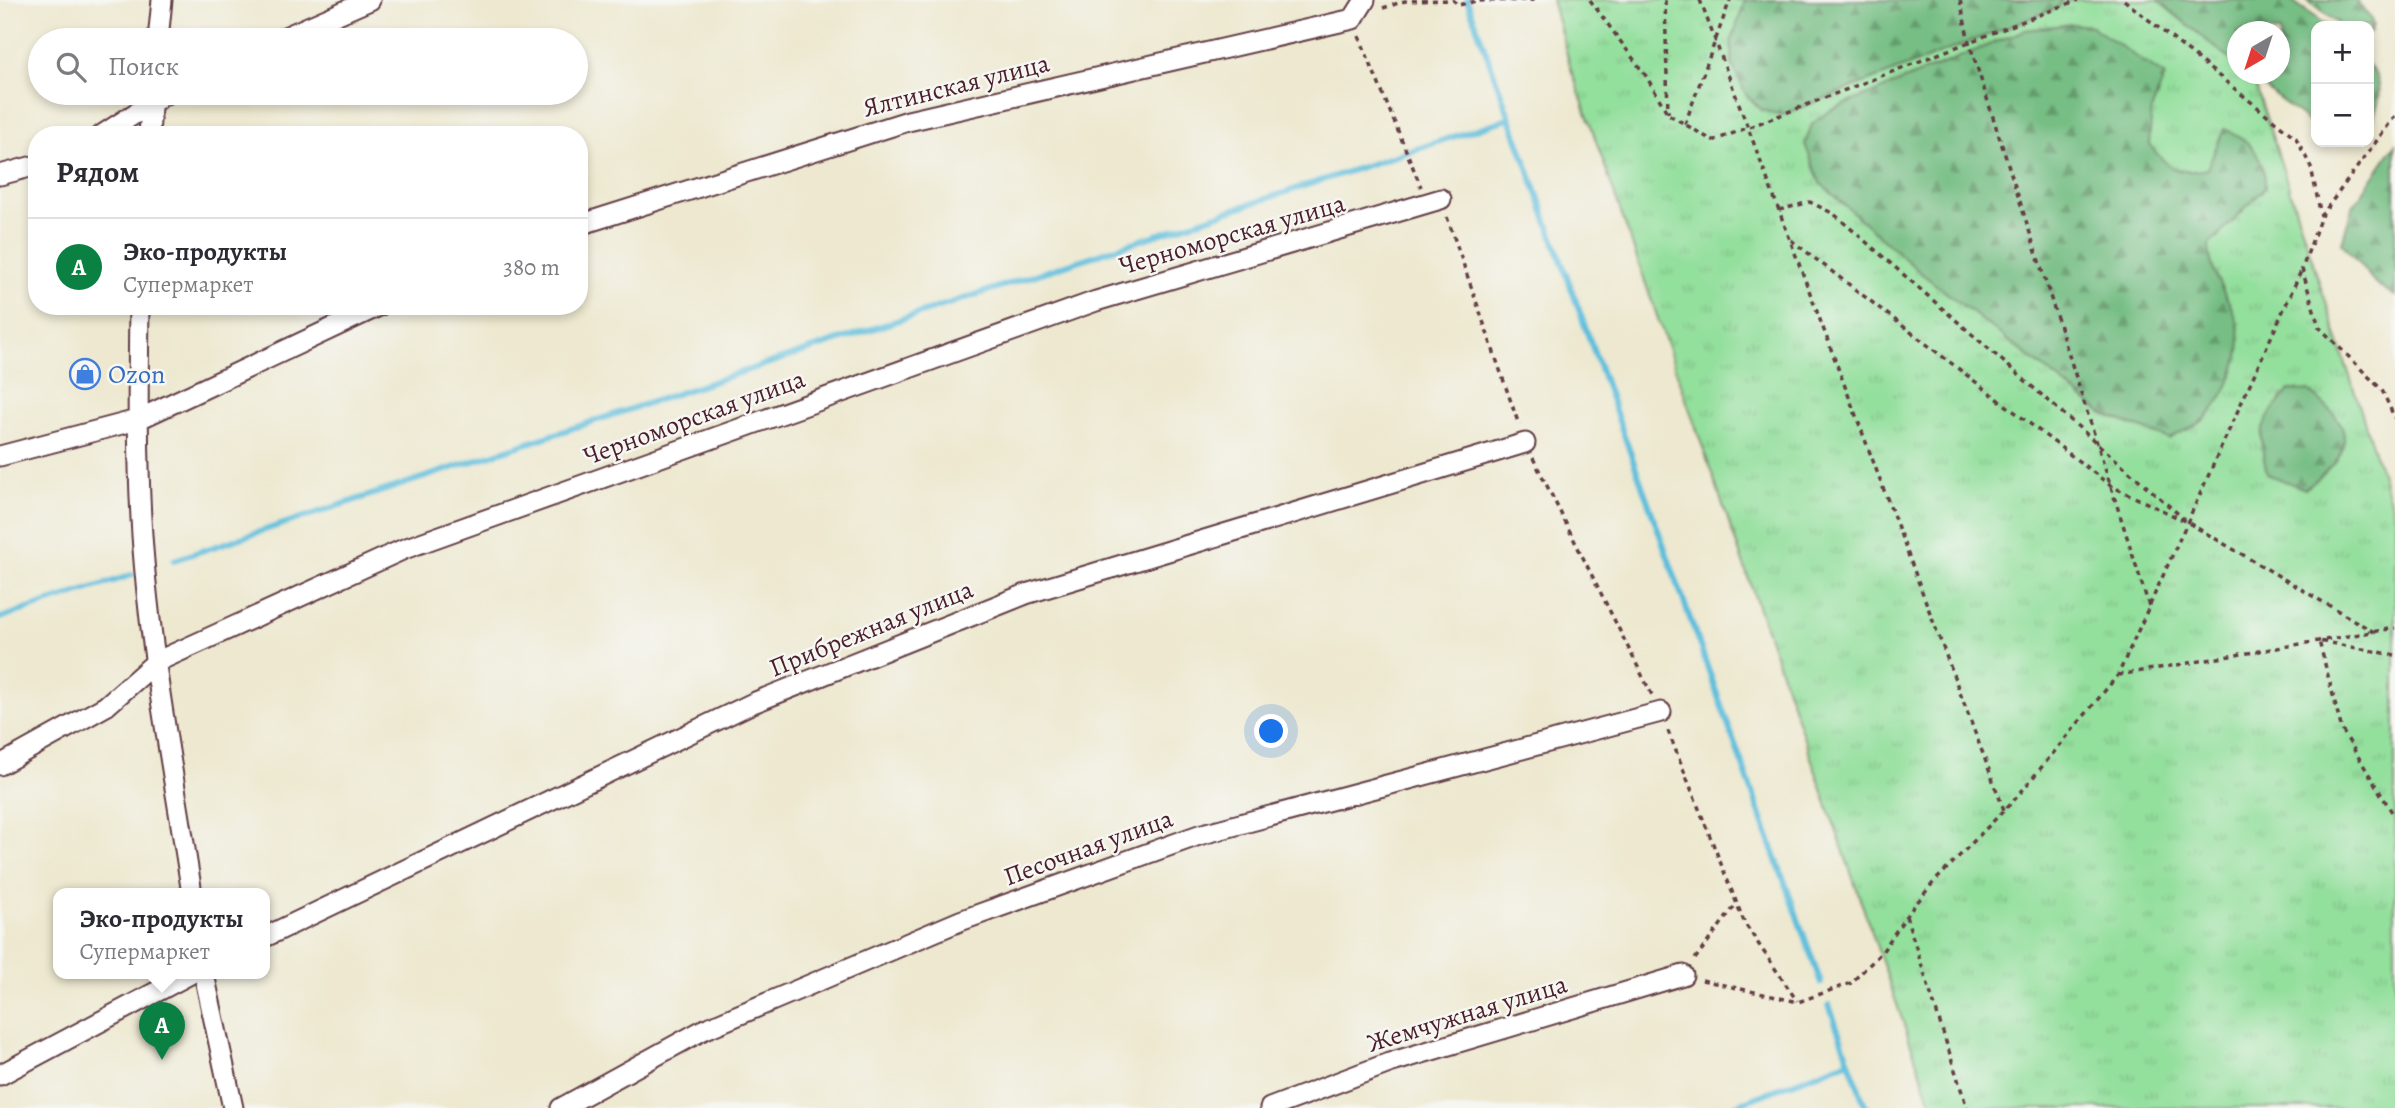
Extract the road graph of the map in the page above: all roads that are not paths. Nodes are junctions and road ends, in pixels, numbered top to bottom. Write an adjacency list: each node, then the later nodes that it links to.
1 (162, 0): 4 (street)
2 (370, 0): 5 (street)
3 (1365, 0): 13 (street, Ялтинская улица)
4 (159, 28)
5 (306, 28)
6 (143, 105): 8 (street)
7 (155, 105): 9 (street)
8 (114, 126)
9 (151, 126)
10 (28, 168): 11 (street)
11 (0, 175)
12 (1434, 201): 19 (street, Черноморская улица)
13 (588, 222)
14 (139, 315): 16 (street)
15 (360, 315): 16 (street)
16 (137, 420): 18 (street); 19 (street)
17 (1525, 443): 23 (street, Прибрежная улица)
18 (0, 456)
19 (156, 662): 21 (street, Черноморская улица); 22 (street)
20 (1661, 712): 29 (street, Песочная улица)
21 (0, 765)
22 (191, 888)
23 (270, 935)
24 (1683, 975): 30 (street, Жемчужная улица)
25 (180, 979): 27 (street)
26 (205, 979): 28 (street)
27 (0, 1074)
28 (233, 1108)
29 (561, 1108)
30 (1269, 1108)

